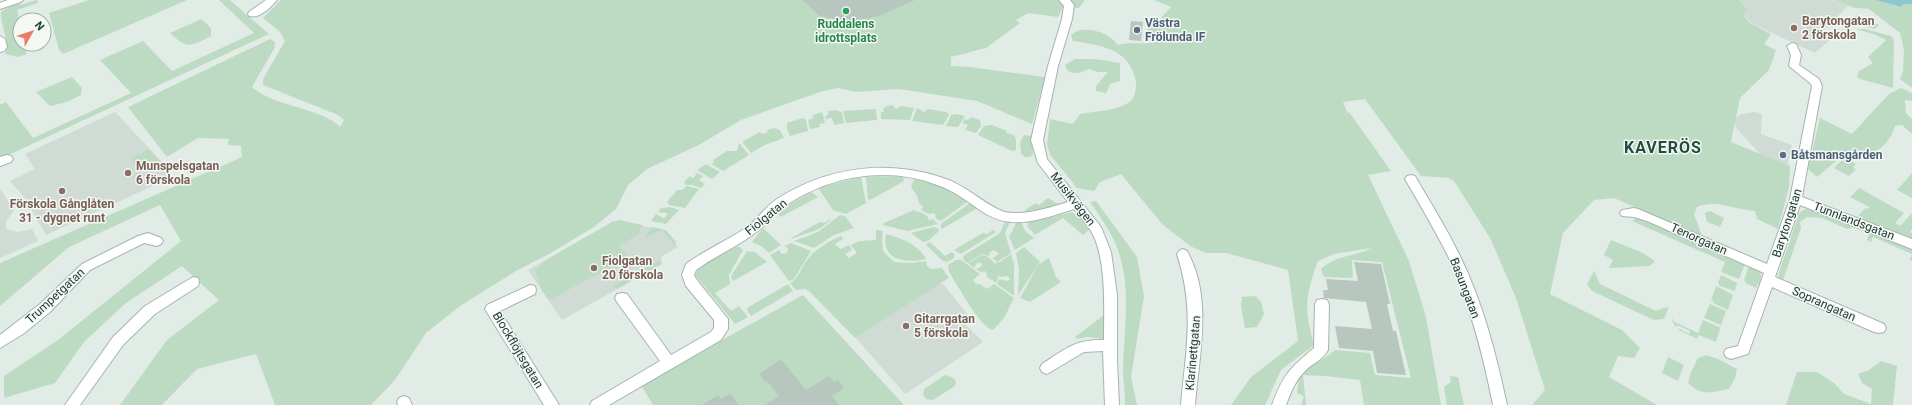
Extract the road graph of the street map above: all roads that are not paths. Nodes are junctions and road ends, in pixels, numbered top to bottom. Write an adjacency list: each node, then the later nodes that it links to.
1 (18, 0): 4 (street)
2 (272, 0): 5 (street)
3 (1064, 0): 11 (street, Musikvägen)
4 (0, 6)
5 (254, 14)
6 (0, 39): 8 (street)
7 (1792, 46): 10 (street, Barytongatan)
8 (0, 49)
9 (1411, 179): 33 (street, Basungatan)
10 (1796, 199): 14 (street, Tunnlandsgatan); 16 (street, Barytongatan)
11 (1077, 204): 23 (street, Musikvägen); 25 (street, Fiolgatan)
12 (1626, 213): 16 (street, Tenorgatan)
13 (157, 241): 22 (street, Trumpetgatan)
14 (1912, 244)
15 (1183, 254): 31 (street, Klarinettgatan)
16 (1770, 275): 21 (street, Soprangatan); 24 (street, Barytongatan)
17 (193, 282): 27 (street)
18 (530, 290): 28 (street, Blockflöjtsgatan)
19 (622, 298): 25 (street)
20 (1322, 304): 32 (street)
21 (1879, 328)
22 (0, 342)
23 (1112, 346): 26 (street); 30 (street, Musikvägen)
24 (1731, 353)
25 (669, 363): 29 (street, Fiolgatan)
26 (1047, 368)
27 (72, 405)
28 (552, 405)
29 (597, 405)
30 (1112, 405)
31 (1188, 405)
32 (1279, 405)
33 (1500, 405)

